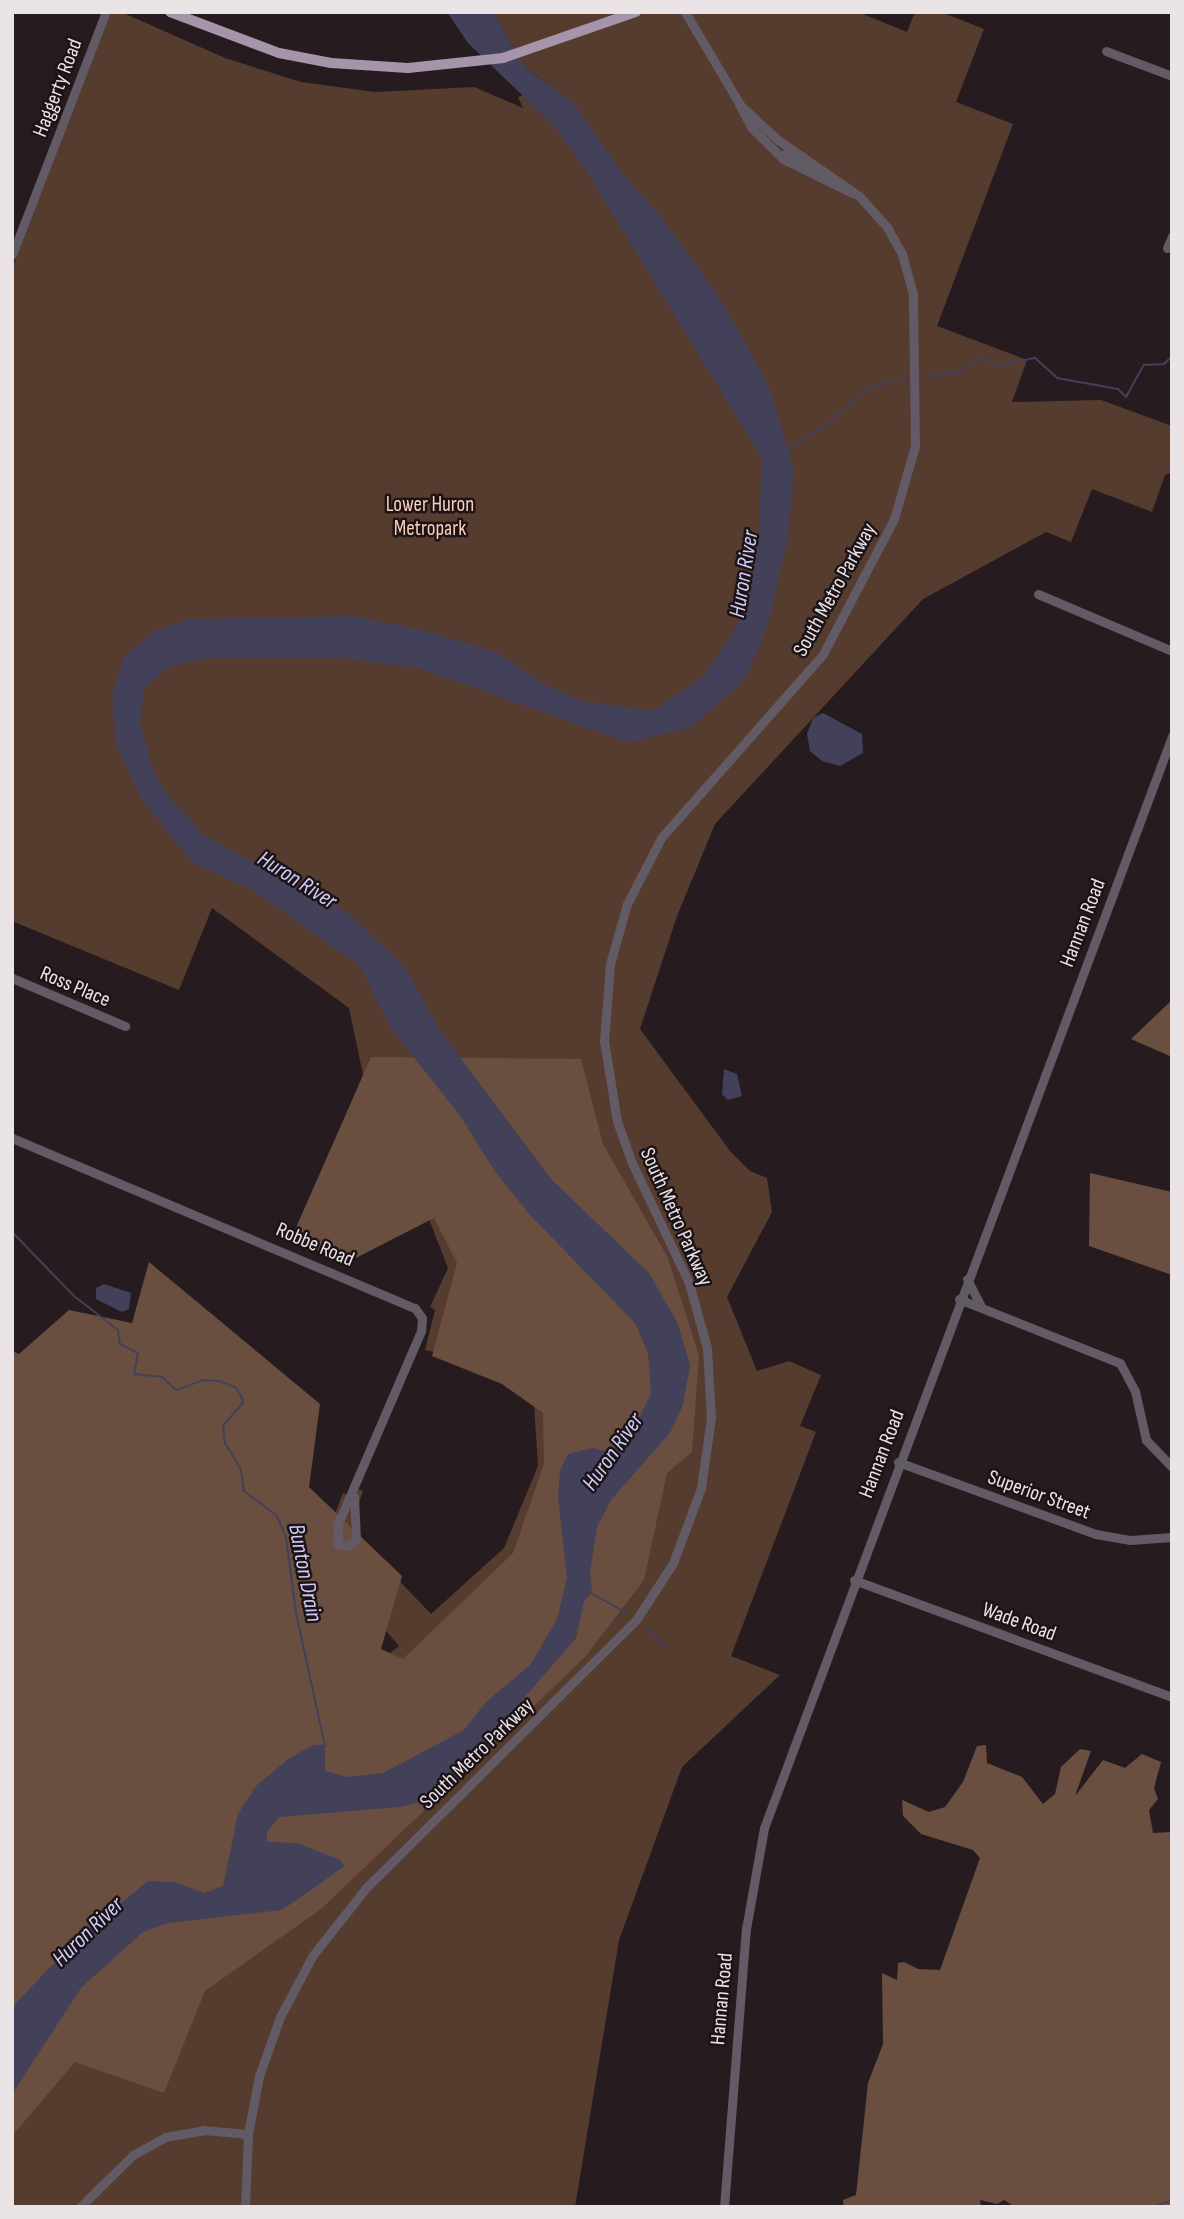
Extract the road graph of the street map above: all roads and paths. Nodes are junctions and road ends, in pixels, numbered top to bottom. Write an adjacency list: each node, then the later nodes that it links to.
1 (106, 12): 9 (street, Haggerty Road)
2 (170, 12): 3 (main road)
3 (636, 12)
4 (685, 12): 25 (street, South Metro Parkway)
5 (1106, 51): 6 (street)
6 (1172, 76)
7 (1172, 236): 8 (street)
8 (1167, 248)
9 (12, 255)
10 (1038, 594): 11 (street)
11 (1172, 651)
12 (1172, 736): 16 (street, Hannan Road)
13 (12, 978): 14 (street, Ross Place)
14 (125, 1026)
15 (12, 1138): 21 (street, Robbe Road)
16 (967, 1279): 17 (street, Hannan Road); 18 (street)
17 (959, 1299): 18 (street); 19 (street, Hannan Road)
18 (980, 1305): 20 (street)
19 (898, 1462): 22 (street, Superior Street); 23 (street, Hannan Road)
20 (1172, 1468)
21 (354, 1496): 21 (street, Robbe Road)
22 (1172, 1537)
23 (854, 1580): 24 (street, Wade Road); 28 (street, Hannan Road)
24 (1172, 1697)
25 (248, 2134): 26 (street); 27 (street, South Metro Parkway)
26 (80, 2207)
27 (246, 2207)
28 (724, 2207)

